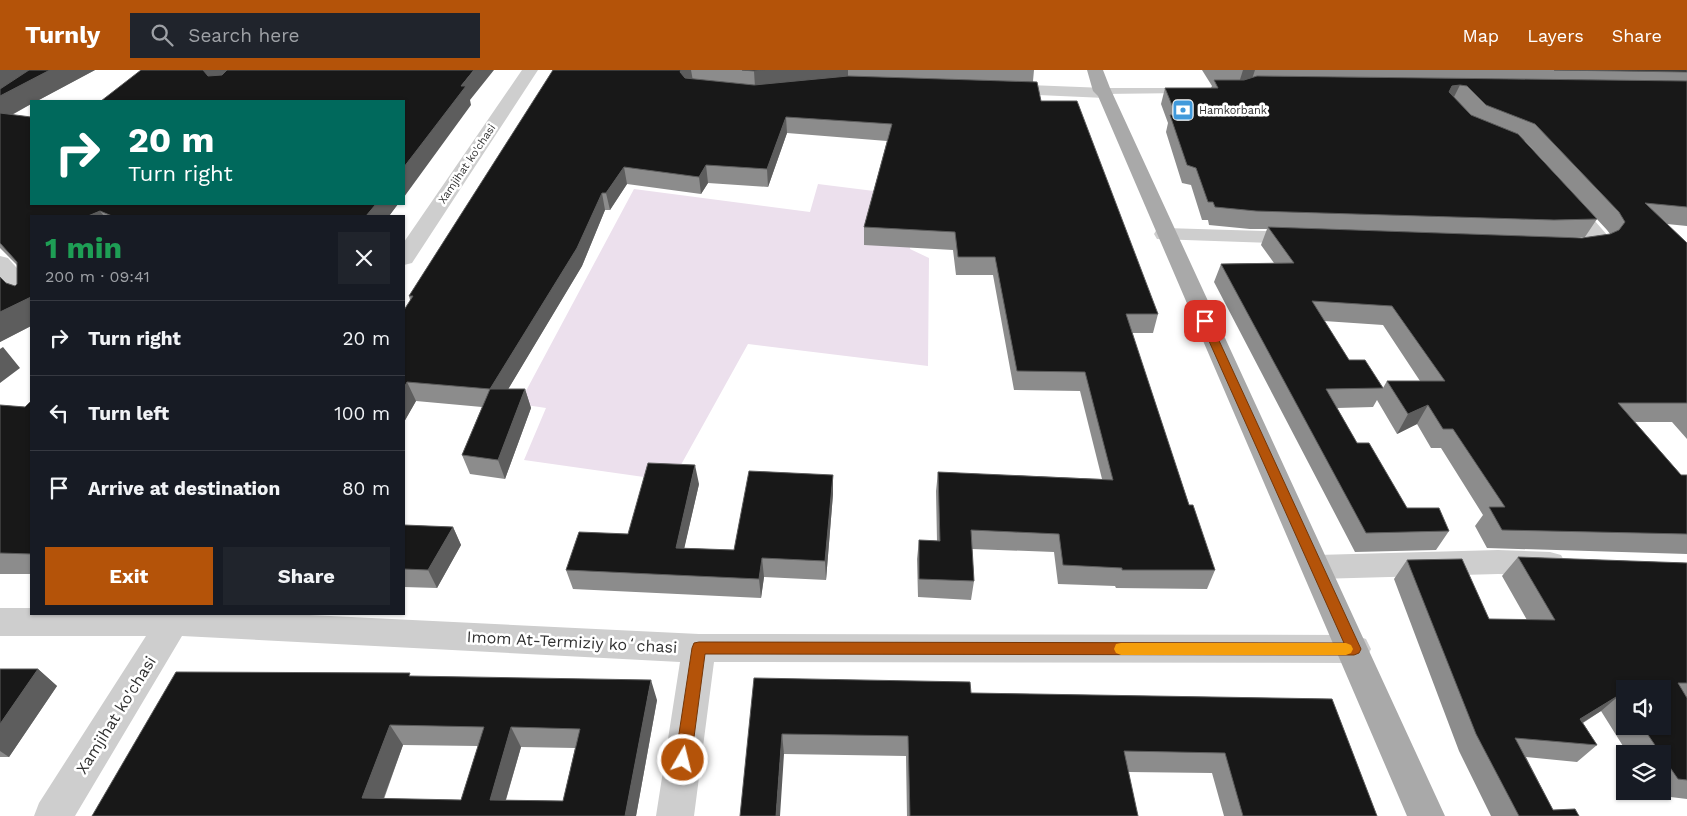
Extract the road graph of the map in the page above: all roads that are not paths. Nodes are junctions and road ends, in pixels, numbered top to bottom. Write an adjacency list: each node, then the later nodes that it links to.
1 (530, 70): 9 (street, Xamjihat ko'chasi)
2 (1101, 84): 3 (street); 4 (lane); 6 (main road)
3 (981, 88)
4 (1190, 91)
5 (1555, 187): 8 (street)
6 (1165, 234): 7 (street); 13 (main road)
7 (1324, 238)
8 (1553, 247)
9 (405, 257)
10 (0, 264): 11 (street)
11 (30, 297)
12 (1578, 564): 13 (street)
13 (1317, 567): 17 (main road)
14 (175, 618): 15 (street, Imom At-Termiziy koʻchasi); 16 (street, Imom At-Termiziy koʻchasi); 18 (street, Xamjihat ko'chasi)
15 (0, 622)
16 (699, 648): 17 (street, Imom At-Termiziy koʻchasi); 19 (street)
17 (1354, 649): 20 (main road)
18 (53, 816)
19 (675, 816)
20 (1426, 816)

